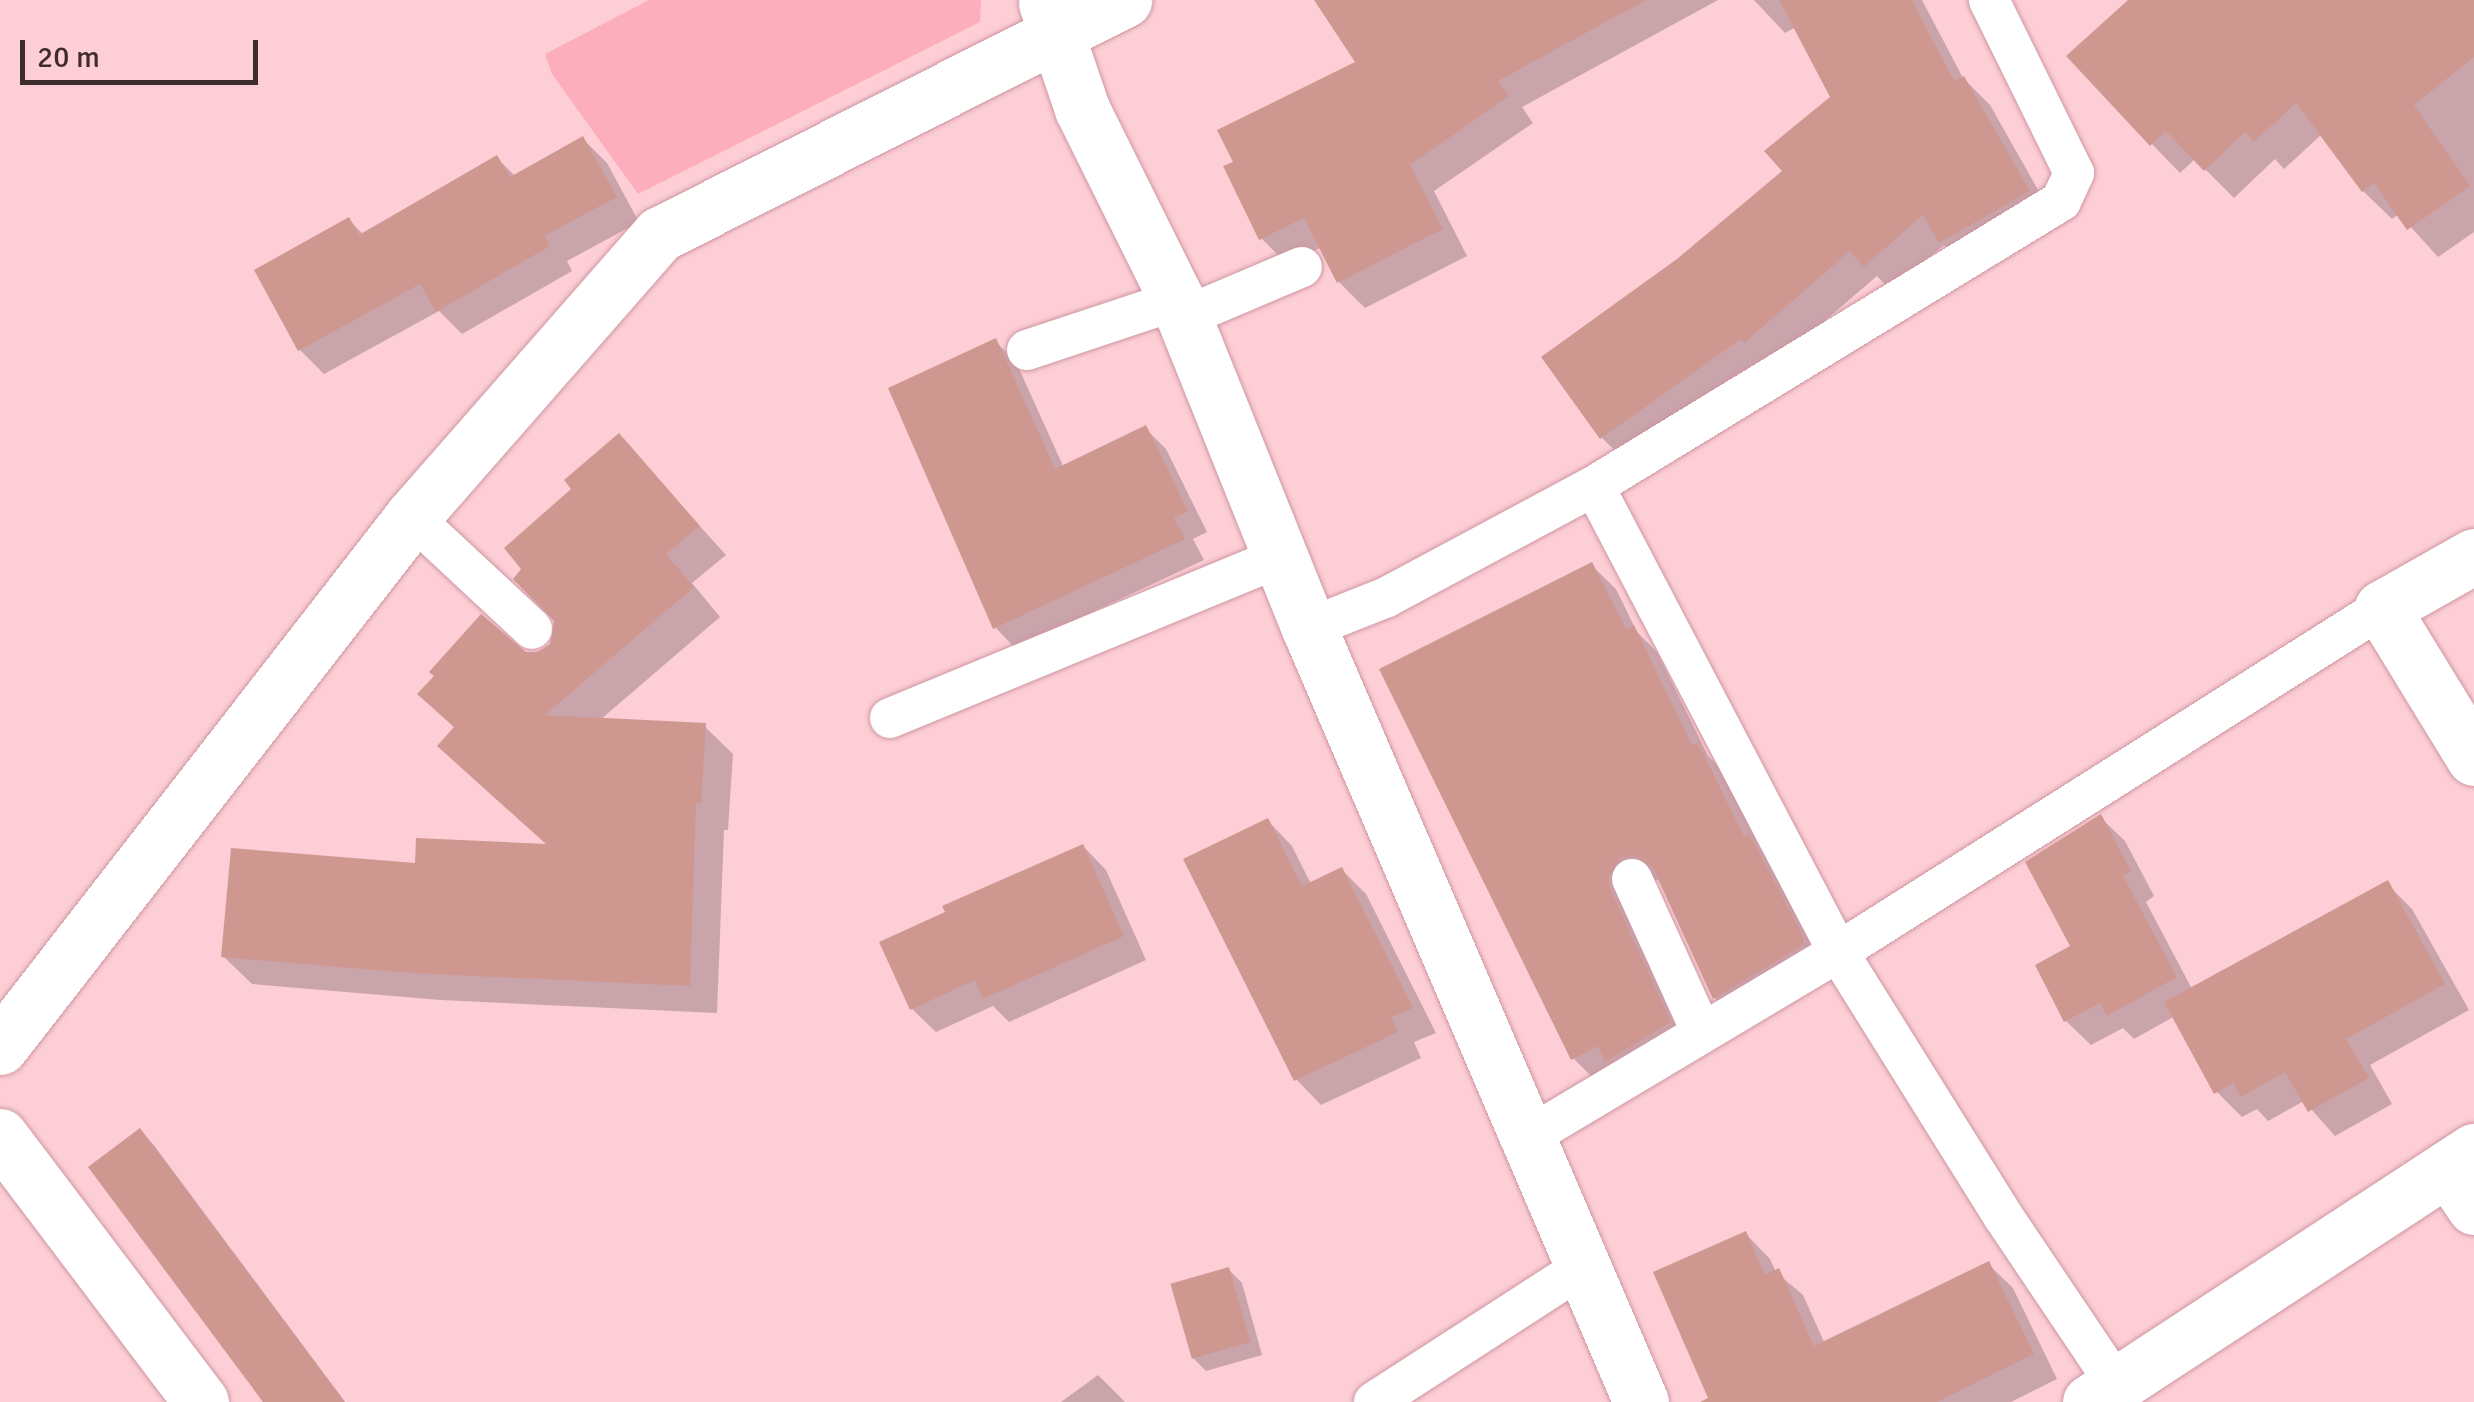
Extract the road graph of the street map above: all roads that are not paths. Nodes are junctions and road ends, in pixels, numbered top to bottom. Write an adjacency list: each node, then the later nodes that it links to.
1 (1124, 0): 3 (street)
2 (1989, 0): 7 (lane)
3 (1052, 18): 5 (street); 8 (street)
4 (1302, 267): 5 (lane)
5 (1180, 309): 6 (lane); 10 (street)
6 (1027, 350)
7 (1594, 486): 12 (lane); 17 (lane)
8 (412, 517): 13 (lane); 19 (street)
9 (2474, 556): 11 (street)
10 (1280, 557): 12 (street); 14 (lane)
11 (2382, 608): 15 (street); 17 (lane)
12 (1309, 628): 21 (street)
13 (532, 629)
14 (890, 718)
15 (2474, 758)
16 (1632, 879): 18 (lane)
17 (1838, 952): 18 (lane); 24 (lane)
18 (1702, 1034): 21 (lane)
19 (0, 1047)
20 (0, 1136): 25 (street)
21 (1528, 1138): 23 (street)
22 (2466, 1175): 24 (street)
23 (1581, 1268): 26 (lane); 27 (street)
24 (2104, 1394)
25 (201, 1402)
26 (1374, 1402)
27 (1640, 1402)

